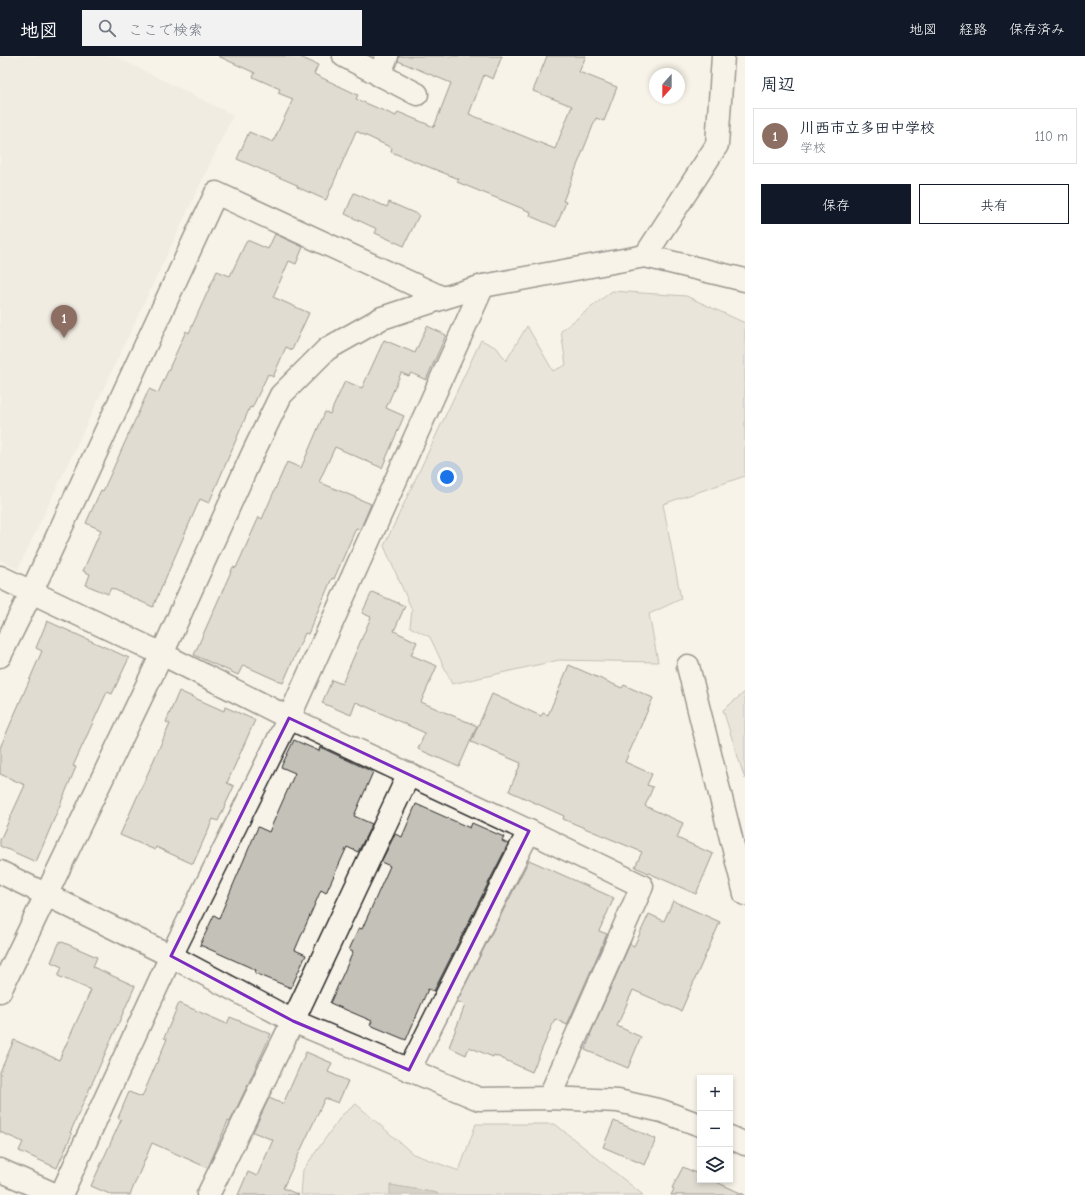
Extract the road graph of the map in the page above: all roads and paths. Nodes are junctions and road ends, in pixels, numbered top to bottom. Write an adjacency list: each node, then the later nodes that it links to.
1 (344, 56): 3 (street)
2 (723, 56): 5 (street)
3 (383, 65): 4 (street)
4 (417, 94)
5 (645, 256): 6 (street); 7 (street)
6 (745, 280)
7 (483, 286): 8 (street); 14 (street)
8 (443, 298): 10 (street); 11 (street)
9 (0, 578): 10 (street)
10 (31, 593): 11 (street); 12 (street)
11 (162, 654): 14 (street); 18 (street)
12 (0, 656)
13 (688, 666): 19 (street)
14 (289, 718): 15 (street); 20 (street)
15 (409, 774): 16 (street); 22 (street)
16 (529, 831): 23 (street); 24 (street)
17 (0, 872): 18 (street)
18 (46, 894): 20 (street); 21 (street)
19 (745, 894)
20 (171, 956): 22 (street); 30 (street)
21 (0, 991)
22 (293, 1021): 23 (street); 31 (street)
23 (410, 1070): 24 (street)
24 (549, 1098): 25 (street)
25 (697, 1124)
26 (733, 1138): 27 (street)
27 (745, 1144)
28 (0, 1170): 29 (street)
29 (56, 1195)
30 (61, 1195)
31 (208, 1195)

